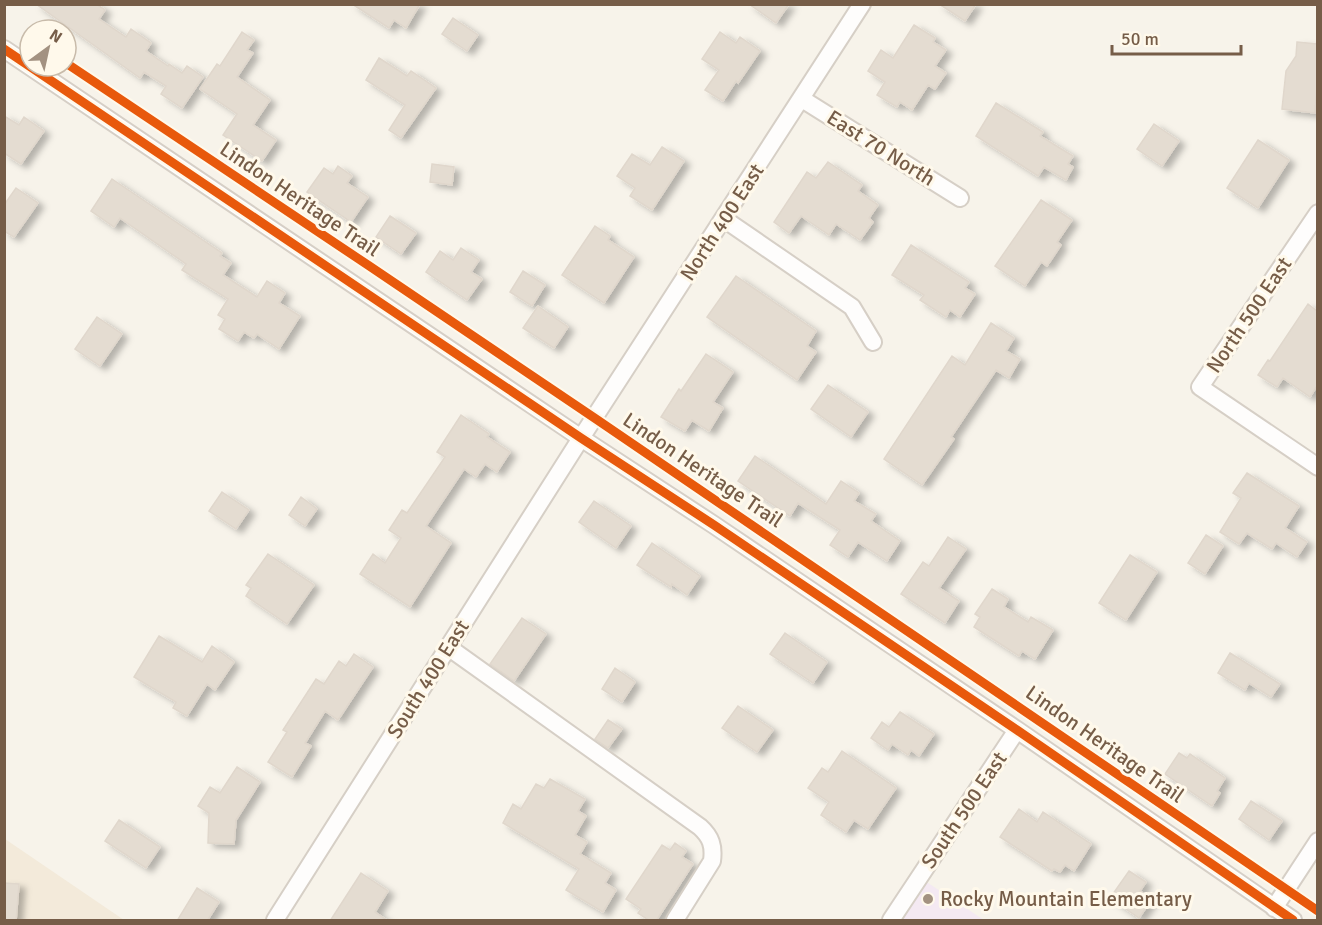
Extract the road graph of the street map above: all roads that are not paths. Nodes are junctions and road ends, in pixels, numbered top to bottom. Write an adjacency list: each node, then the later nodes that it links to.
1 (862, 4): 3 (street, North 400 East)
2 (4, 50): 8 (street)
3 (802, 99): 4 (street, East 70 North); 6 (street, North 400 East)
4 (960, 198)
5 (1317, 213): 9 (street, North 500 East)
6 (724, 219): 7 (street); 8 (street, North 400 East)
7 (873, 342)
8 (581, 438): 10 (street, South 400 East); 11 (street)
9 (1317, 467)
10 (448, 647): 14 (street, South 400 East); 15 (street)
11 (1017, 730): 13 (street); 16 (street, South 500 East)
12 (1317, 841): 13 (street)
13 (1274, 908): 17 (street)
14 (275, 921)
15 (675, 921)
16 (891, 921)
17 (1293, 921)

